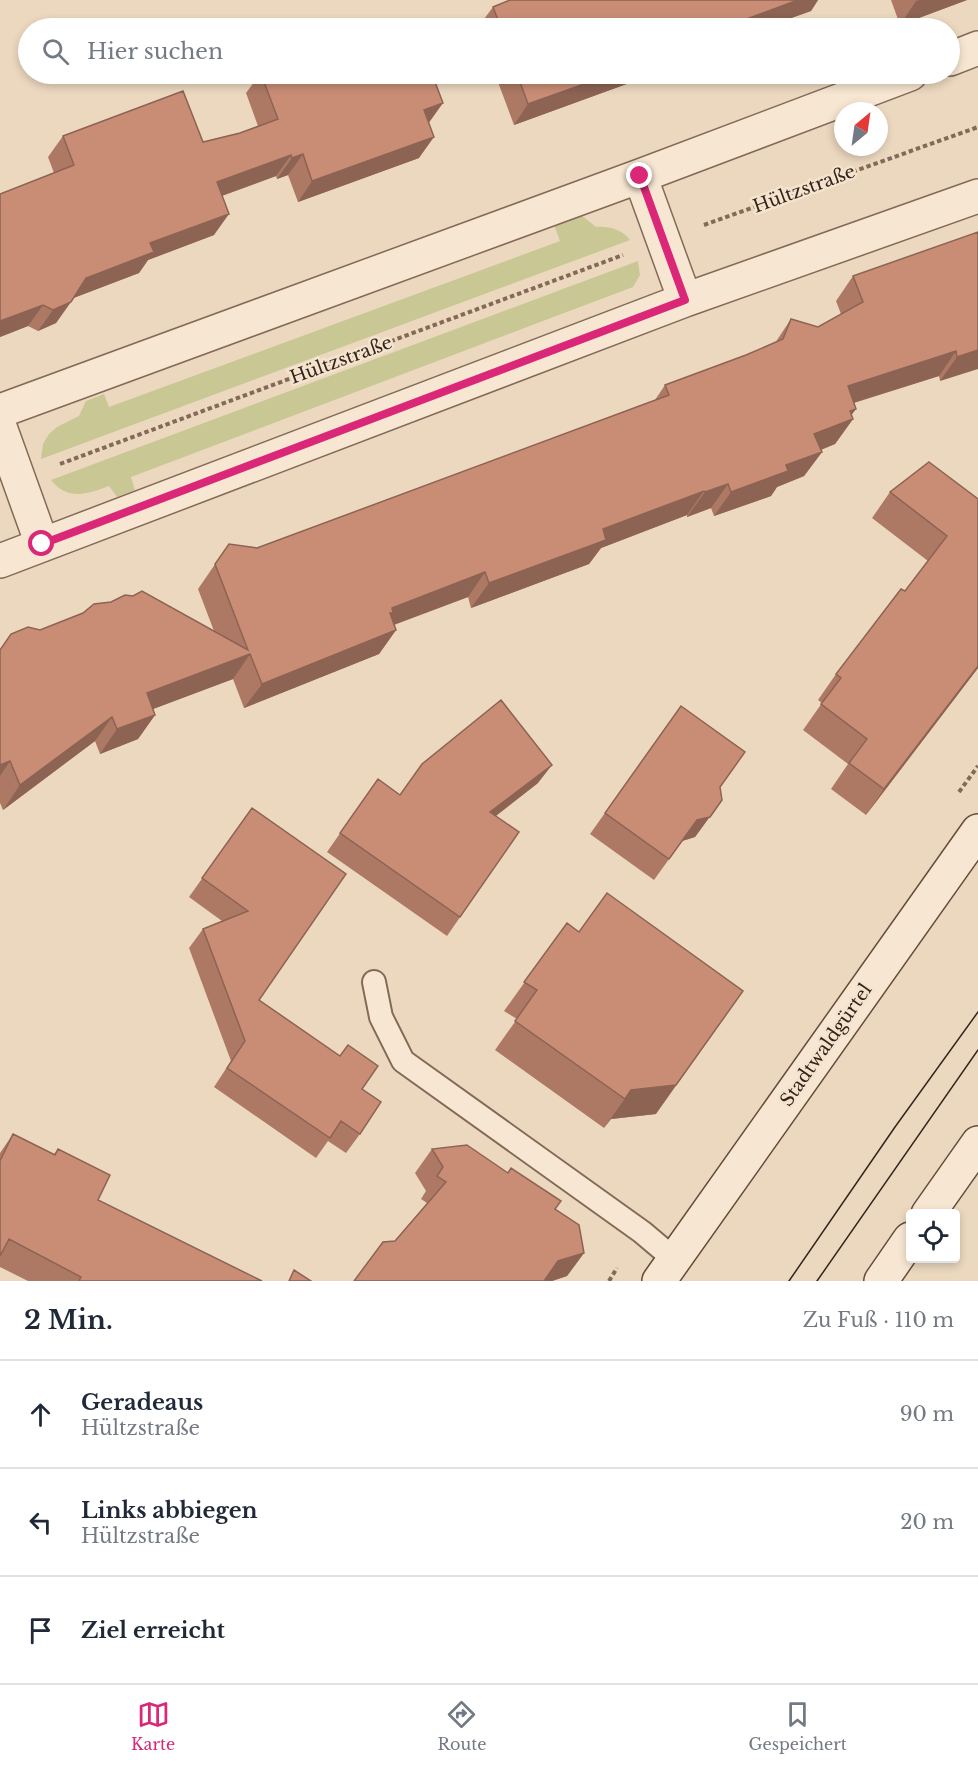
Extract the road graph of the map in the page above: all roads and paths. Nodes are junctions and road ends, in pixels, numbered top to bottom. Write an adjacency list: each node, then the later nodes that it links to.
1 (978, 48): 2 (street)
2 (960, 55)
3 (884, 84): 5 (street)
4 (978, 127): 7 (path, Hültzstraße)
5 (640, 176): 7 (street); 9 (street)
6 (978, 196): 8 (street)
7 (664, 240): 8 (street); 11 (path, Hültzstraße)
8 (685, 300): 12 (street)
9 (0, 411)
10 (0, 427): 11 (street)
11 (19, 480): 12 (street)
12 (42, 544): 13 (street)
13 (0, 561)
14 (978, 831): 19 (street, Stadtwaldgürtel)
15 (374, 982): 19 (lane, Stadtwaldgürtel)
16 (978, 1143): 17 (street)
17 (932, 1209)
18 (906, 1245): 20 (street)
19 (666, 1270)
20 (881, 1281)

